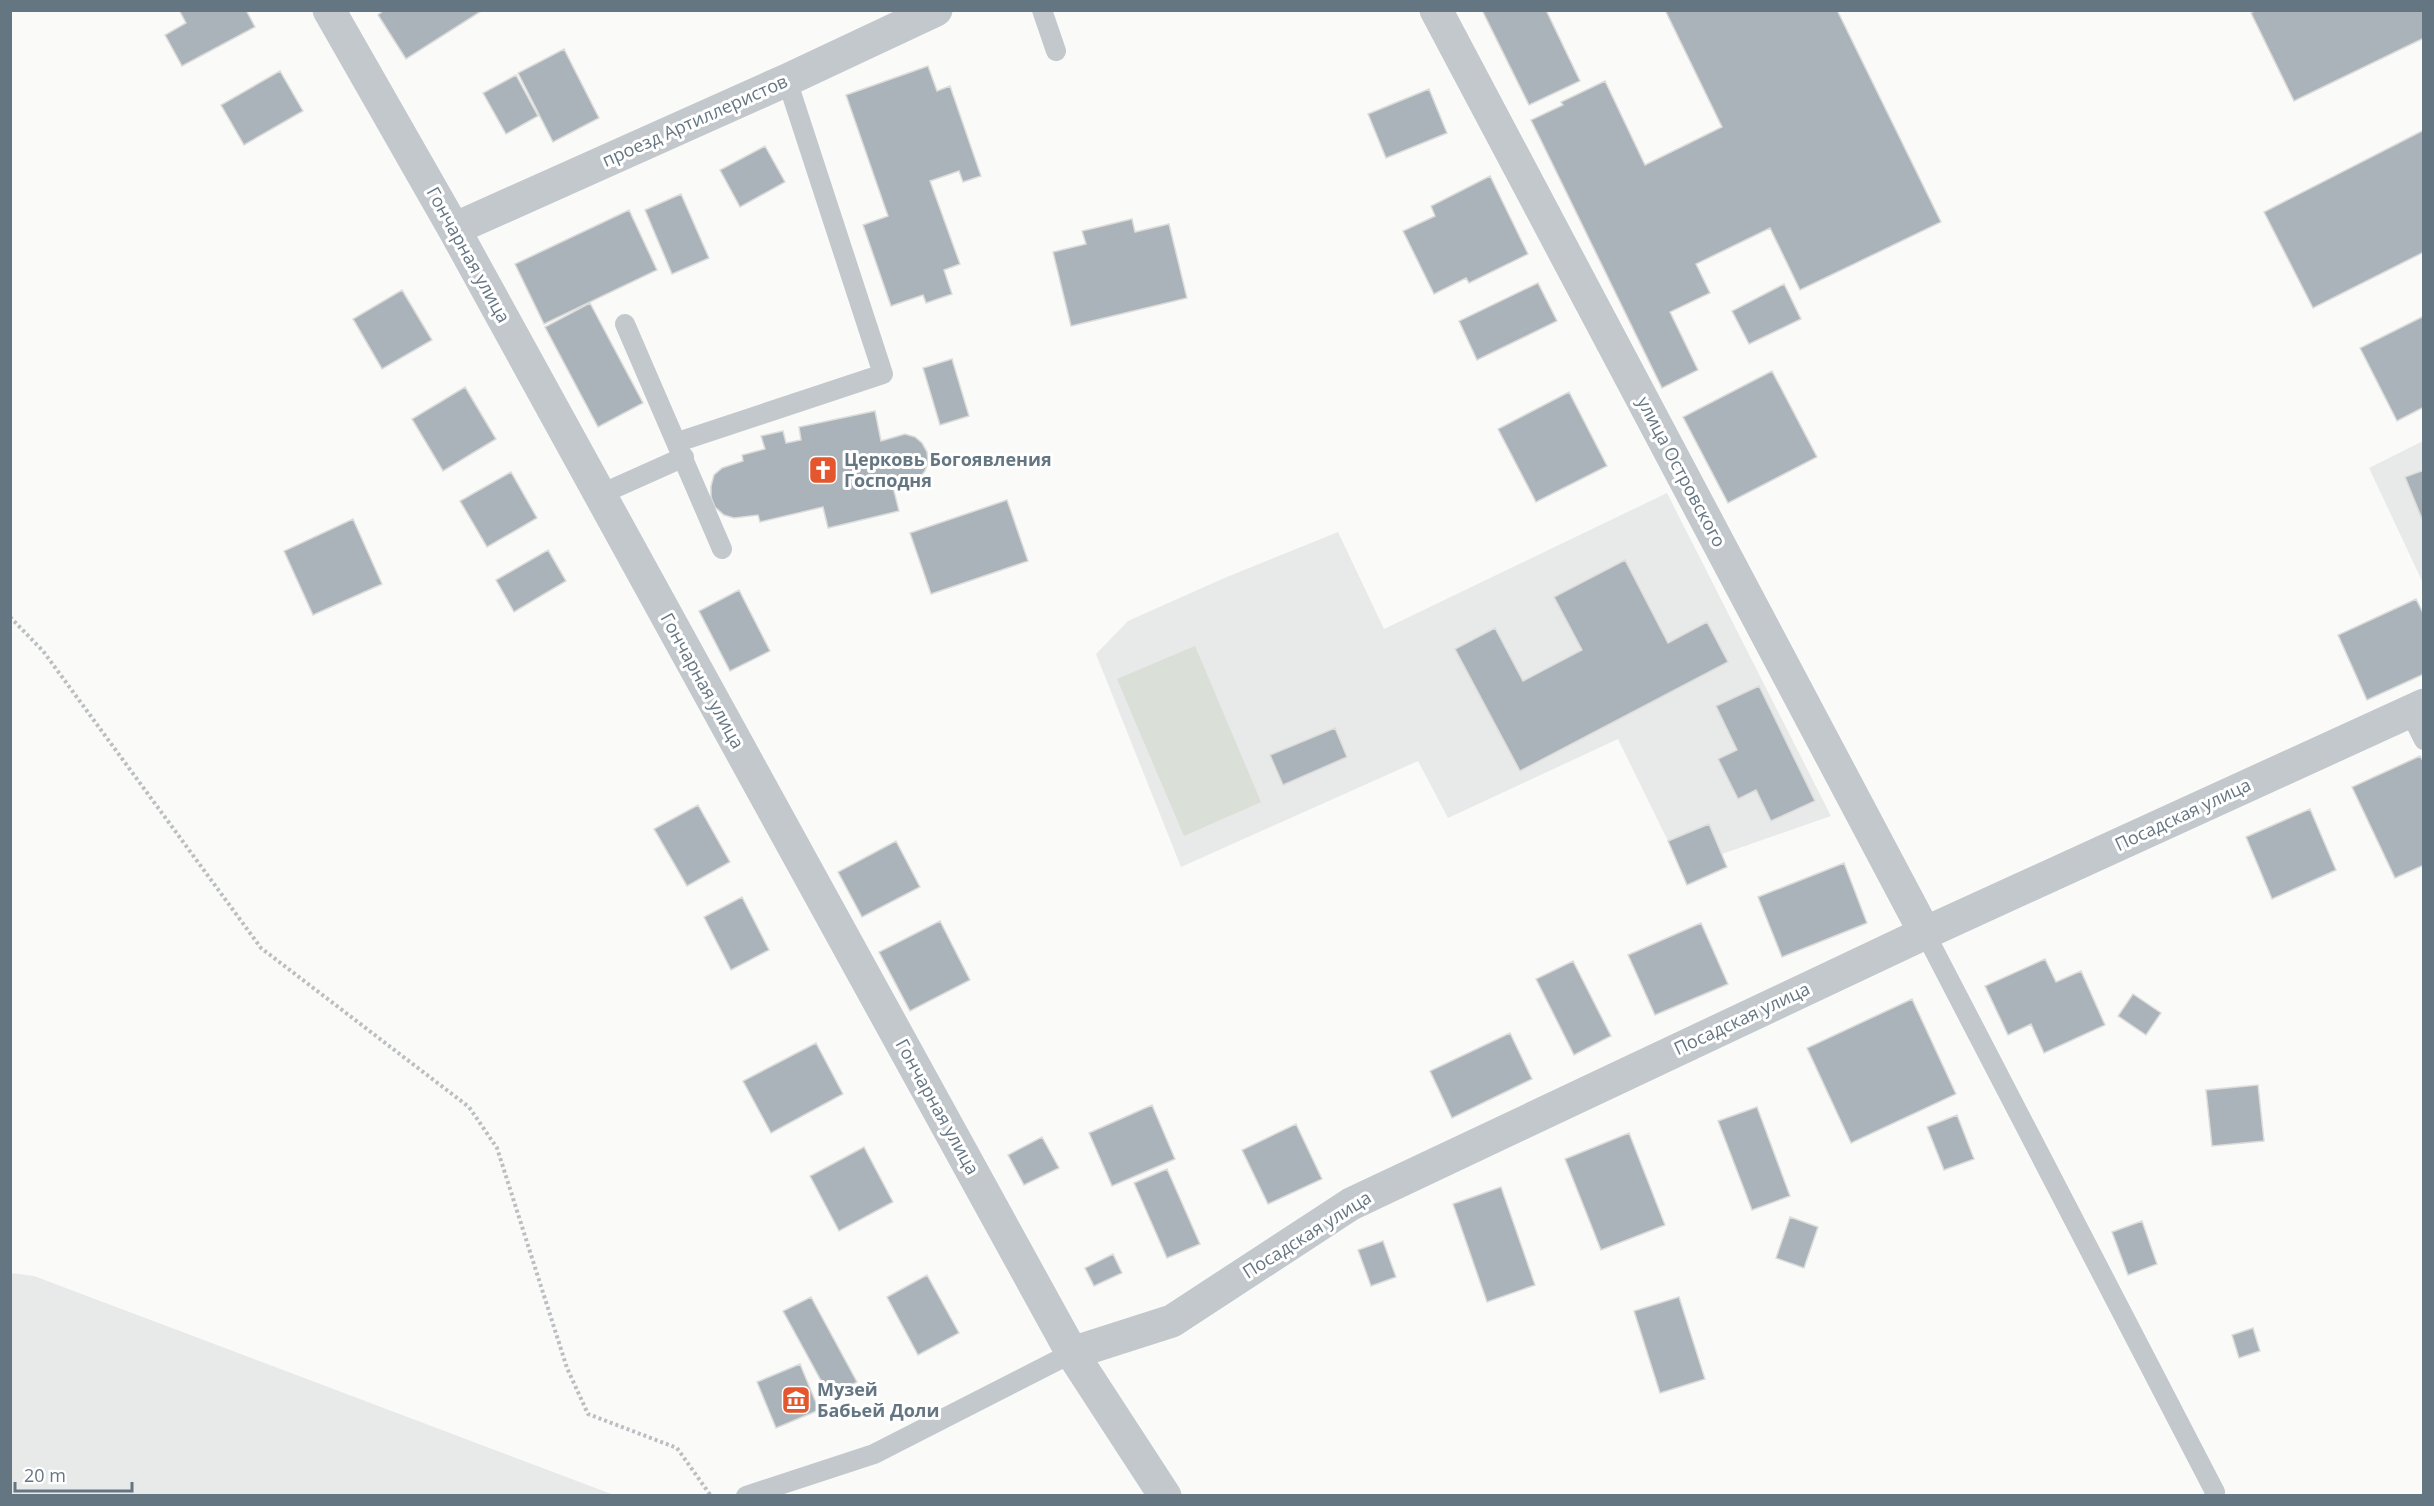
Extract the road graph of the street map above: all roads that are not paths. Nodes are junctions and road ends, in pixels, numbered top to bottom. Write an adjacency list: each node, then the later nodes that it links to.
1 (329, 10): 7 (street, Гончарная улица)
2 (936, 10): 6 (street, проезд Артиллеристов)
3 (1042, 10): 5 (lane)
4 (1436, 10): 13 (street, улица Островского)
5 (1056, 51)
6 (788, 80): 7 (street, проезд Артиллеристов); 9 (lane)
7 (454, 229): 10 (street, Гончарная улица)
8 (625, 324): 9 (lane)
9 (681, 450): 10 (lane); 11 (lane)
10 (599, 495): 14 (street, Гончарная улица)
11 (722, 549)
12 (2419, 719): 13 (street, Посадская улица)
13 (1925, 933): 14 (street, Посадская улица); 17 (lane)
14 (1072, 1353): 15 (lane); 16 (street, Гончарная улица)
15 (746, 1496)
16 (1165, 1496)
17 (2214, 1496)

